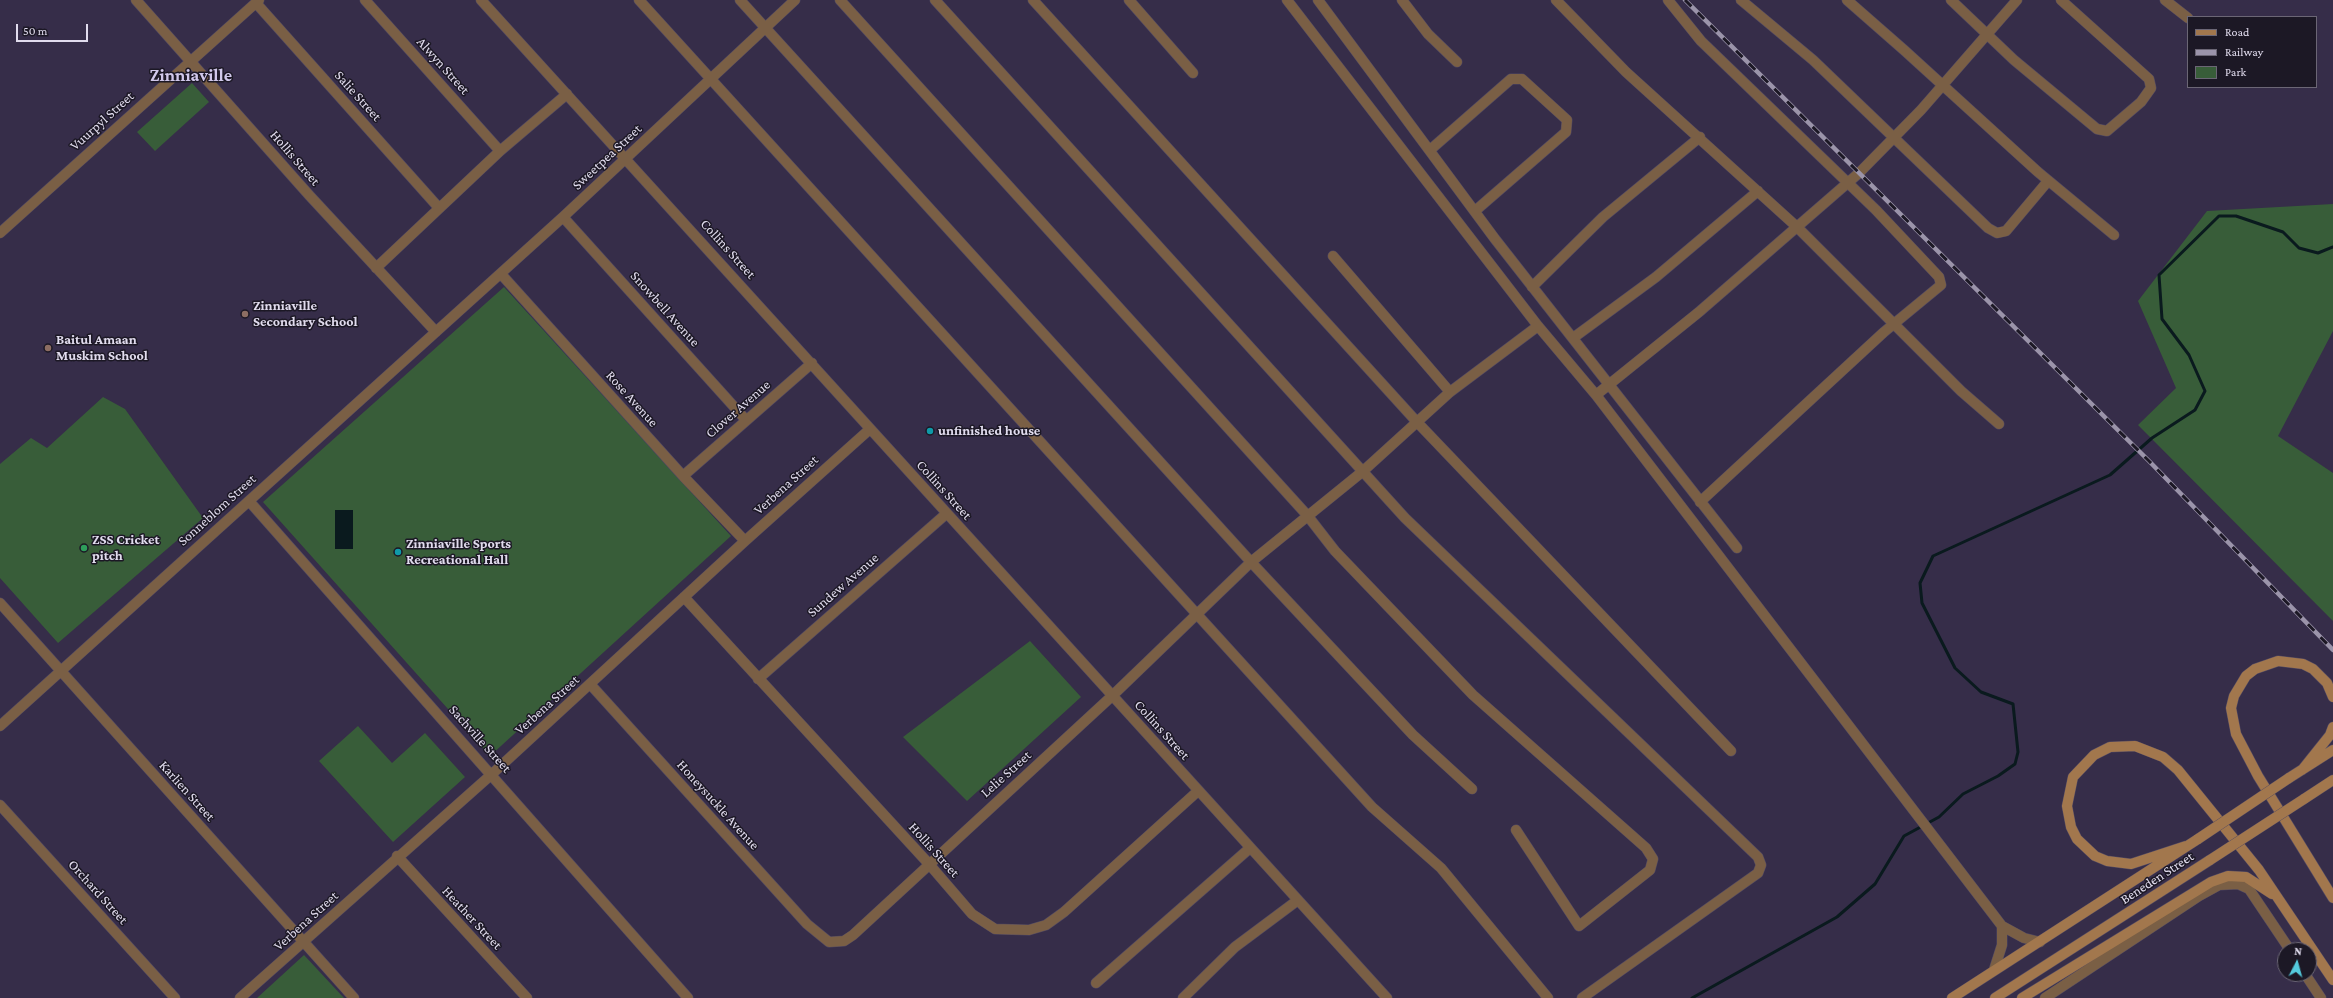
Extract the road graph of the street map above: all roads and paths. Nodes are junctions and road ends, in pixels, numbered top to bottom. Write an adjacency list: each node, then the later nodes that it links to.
1 (136, 0): 26 (street, Hollis Street)
2 (365, 0): 35 (street, Alwyn Street)
3 (481, 0): 31 (street, Collins Street)
4 (639, 0): 29 (street)
5 (740, 0): 24 (street)
6 (795, 0): 24 (street, Sweetpea Street)
7 (840, 0): 67 (street)
8 (935, 0): 62 (street)
9 (1033, 0): 59 (street)
10 (1129, 0): 28 (street)
11 (1287, 0): 51 (street)
12 (1318, 0): 34 (street)
13 (1402, 0): 27 (street)
14 (1556, 0): 32 (street)
15 (1668, 0): 38 (street)
16 (1741, 0): 33 (street)
17 (1847, 0): 30 (street)
18 (1951, 0): 25 (street)
19 (2017, 0): 25 (street)
20 (2061, 0): 25 (street)
21 (2165, 0): 23 (street)
22 (258, 1): 26 (street, Vuurpyl Street); 40 (street, Salie Street)
23 (2187, 17)
24 (765, 27): 29 (street, Sweetpea Street); 70 (street)
25 (1988, 33): 30 (street)
26 (190, 61): 44 (street, Vuurpyl Street); 47 (street, Hollis Street)
27 (1456, 62)
28 (1193, 72)
29 (711, 80): 36 (street, Sweetpea Street); 73 (street)
30 (1942, 86): 33 (street); 37 (street)
31 (567, 94): 35 (street); 36 (street, Collins Street)
32 (1700, 137): 39 (street); 49 (street)
33 (1893, 138): 37 (street); 38 (street)
34 (1430, 150): 41 (street); 41 (street)
35 (500, 151): 40 (street)
36 (627, 158): 42 (street, Sweetpea Street); 54 (street, Collins Street)
37 (2048, 181): 45 (street)
38 (1848, 182): 43 (street); 50 (street)
39 (1758, 191): 43 (street); 53 (street)
40 (439, 208): 47 (street)
41 (1475, 211): 49 (street)
42 (563, 217): 48 (street, Sweetpea Street); 58 (street, Snowbell Avenue)
43 (1796, 227): 50 (street); 55 (street)
44 (1, 229)
45 (2114, 235)
46 (1333, 256): 56 (street)
47 (376, 268): 52 (street, Hollis Street)
48 (501, 274): 52 (street, Sweetpea Street); 63 (street, Rose Avenue)
49 (1532, 286): 53 (street)
50 (1894, 324): 60 (street); 65 (street)
51 (1538, 326): 56 (street, Lelie Street); 57 (street)
52 (436, 332): 64 (street, Sonneblom Street)
53 (1573, 338): 55 (street)
54 (812, 363): 58 (street, Clover Avenue); 61 (street, Collins Street)
55 (1609, 384): 57 (street); 65 (street)
56 (1450, 392): 59 (street, Lelie Street)
57 (1596, 395): 97 (street)
58 (746, 420): 63 (street, Clover Avenue)
59 (1416, 421): 62 (street, Lelie Street); 81 (street)
60 (1999, 424)
61 (870, 429): 66 (street, Collins Street); 68 (street, Verbena Street)
62 (1362, 472): 67 (street, Lelie Street); 114 (street)
63 (683, 476): 68 (street, Rose Avenue)
64 (249, 501): 74 (street, Sonneblom Street); 84 (street, Sachville Street)
65 (1700, 502): 69 (street)
66 (946, 514): 75 (street, Sundew Avenue); 77 (street, Collins Street)
67 (1307, 515): 70 (street, Lelie Street); 89 (street)
68 (744, 541): 71 (street, Verbena Street)
69 (1737, 548)
70 (1250, 562): 73 (street, Lelie Street); 86 (street)
71 (684, 597): 75 (street, Hollis Street); 76 (street, Verbena Street)
72 (0, 603): 74 (street, Karlien Street)
73 (1196, 614): 77 (street, Lelie Street); 113 (street)
74 (61, 670): 79 (street, Sonneblom Street); 98 (street, Karlien Street)
75 (758, 678): 93 (street, Hollis Street)
76 (590, 684): 84 (street, Verbena Street); 99 (street, Honeysuckle Avenue)
77 (1112, 696): 87 (street, Collins Street); 93 (street, Lelie Street)
78 (2333, 697): 94 (main road)
79 (0, 726)
80 (2333, 727): 83 (main road)
81 (1731, 750)
82 (2333, 750): 83 (main road, Beneden Street)
83 (2302, 770): 90 (main road, Beneden Street, bridge)
84 (492, 774): 92 (street, Verbena Street); 110 (street, Sachville Street)
85 (2333, 780): 116 (main road, Beneden Street, bridge)
86 (1472, 789)
87 (1198, 791): 91 (street, Collins Street); 93 (street, Hollis Street)
88 (0, 805): 106 (street, Orchard Street)
89 (1516, 830)
90 (2186, 846): 95 (main road); 100 (main road, Beneden Street)
91 (1250, 848): 96 (street, Collins Street); 104 (street)
92 (397, 856): 98 (street, Verbena Street); 109 (street, Heather Street)
93 (929, 864): 99 (street, Lelie Street)
94 (2333, 898)
95 (2279, 899): 103 (main road); 117 (main road)
96 (1298, 900): 111 (street); 112 (street, Collins Street)
97 (2002, 926): 100 (street); 102 (street)
98 (304, 942): 107 (street, Verbena Street); 108 (street, Karlien Street)
99 (829, 942)
100 (2040, 942): 102 (main road, Beneden Street)
101 (2285, 942): 118 (street)
102 (1994, 970): 115 (main road, Beneden Street)
103 (2333, 980)
104 (1096, 982)
105 (2310, 982): 119 (street)
106 (175, 998)
107 (240, 998)
108 (354, 998)
109 (527, 998)
110 (688, 998)
111 (1183, 998)
112 (1387, 998)
113 (1548, 998)
114 (1582, 998)
115 (1952, 998)
116 (1995, 998)
117 (2022, 998)
118 (2045, 998)
119 (2321, 998)

